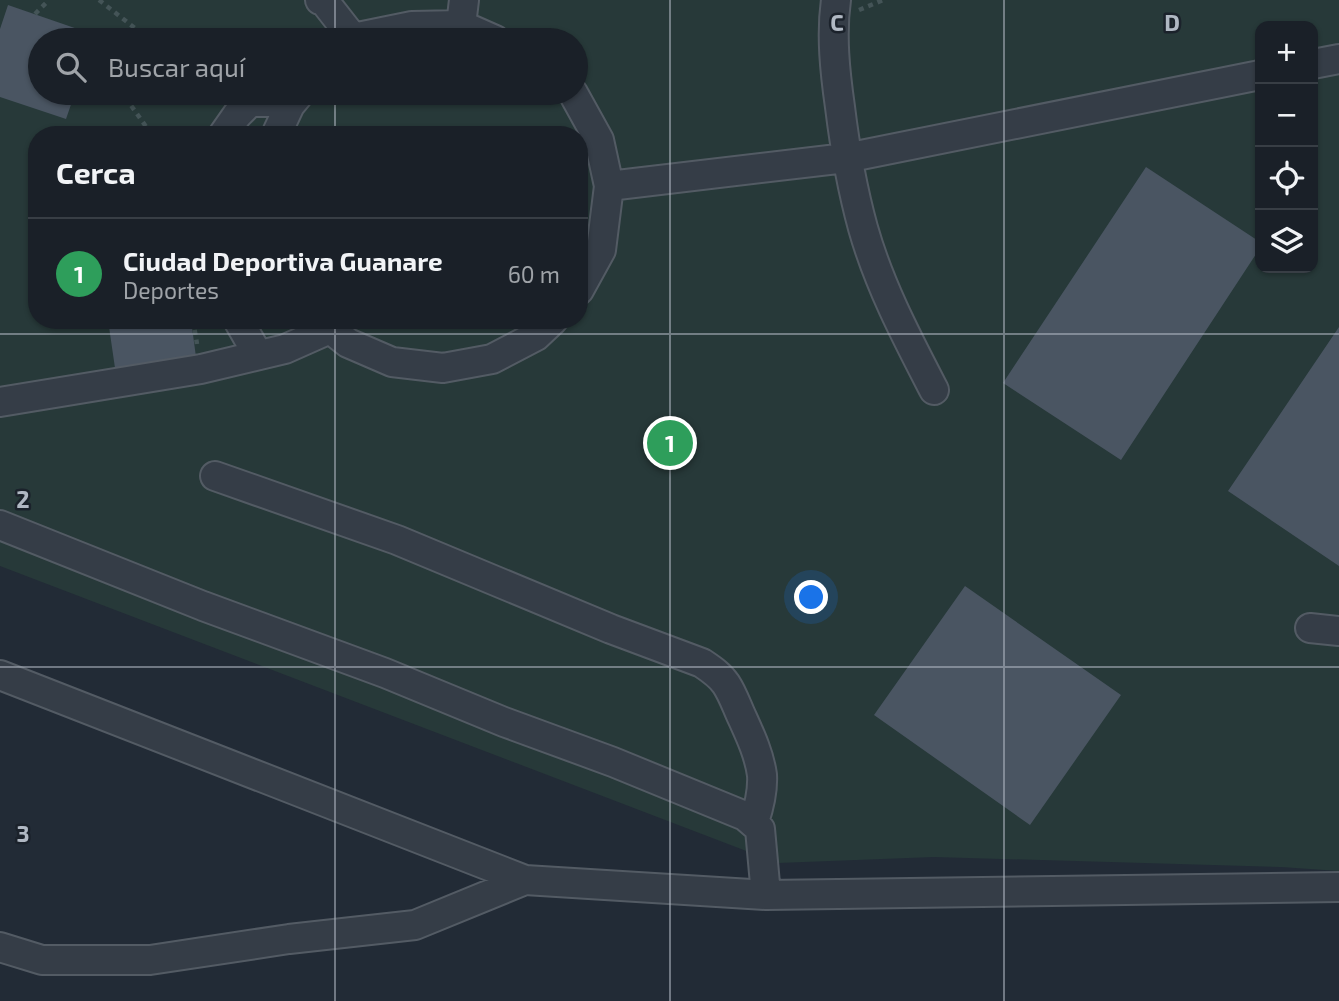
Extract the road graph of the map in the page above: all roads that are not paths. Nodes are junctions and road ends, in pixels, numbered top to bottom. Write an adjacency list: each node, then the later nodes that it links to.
1 (320, 0): 4 (street)
2 (847, 5): 15 (street)
3 (463, 12): 5 (street); 6 (street)
4 (343, 28)
5 (403, 28)
6 (481, 28)
7 (1339, 59): 8 (street)
8 (1318, 63)
9 (1255, 76): 15 (street)
10 (247, 105): 13 (street)
11 (292, 105): 14 (street)
12 (579, 105): 16 (street)
13 (229, 126)
14 (281, 126)
15 (846, 158): 16 (street); 23 (street)
16 (608, 186): 17 (street)
17 (588, 274)
18 (243, 329): 22 (street)
19 (318, 329): 22 (street)
20 (330, 329): 21 (street)
21 (543, 329)
22 (258, 355): 24 (street)
23 (934, 390)
24 (0, 402)
25 (215, 476): 30 (street)
26 (0, 525): 30 (street)
27 (1310, 628): 28 (street)
28 (1339, 631)
29 (0, 675): 31 (street)
30 (754, 822): 33 (street)
31 (525, 880): 33 (street); 34 (street)
32 (1339, 887): 33 (street)
33 (766, 895)
34 (0, 947)

